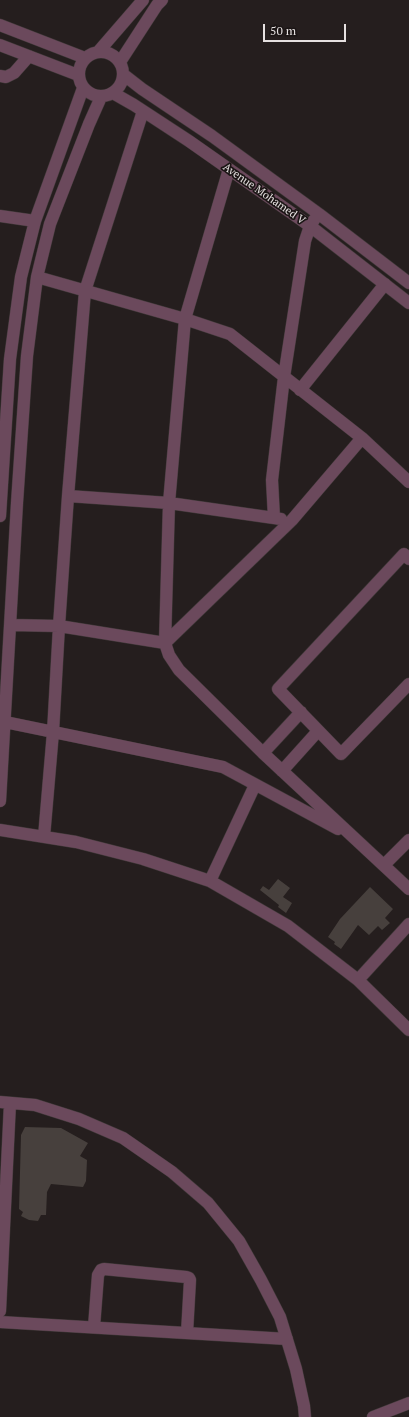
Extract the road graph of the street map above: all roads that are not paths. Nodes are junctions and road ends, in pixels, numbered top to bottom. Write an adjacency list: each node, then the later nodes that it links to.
1 (143, 0): 5 (street)
2 (162, 0): 8 (street)
3 (0, 25): 7 (street)
4 (0, 46): 6 (street)
5 (98, 52): 7 (street); 8 (street)
6 (29, 56): 9 (street); 11 (street)
7 (85, 58): 9 (street)
8 (120, 62): 10 (street)
9 (78, 75): 12 (street)
10 (124, 75): 13 (street); 17 (street, Avenue Mohamed V)
11 (0, 76)
12 (83, 88): 14 (street); 19 (street)
13 (113, 93): 14 (street); 15 (street, Avenue Mohamed V)
14 (101, 97): 21 (street)
15 (143, 111): 16 (street, Avenue Mohamed V); 24 (street)
16 (229, 169): 20 (street, Avenue Mohamed V); 26 (street)
17 (318, 214): 20 (street); 22 (street, Avenue Mohamed V)
18 (0, 216): 19 (street)
19 (35, 221): 32 (street)
20 (310, 226): 23 (street, Avenue Mohamed V); 27 (street)
21 (38, 277): 24 (street); 33 (street)
22 (409, 283)
23 (385, 284): 25 (street, Avenue Mohamed V); 28 (street)
24 (85, 291): 26 (street); 31 (street)
25 (409, 303)
26 (185, 319): 27 (street); 34 (street)
27 (284, 377): 28 (street); 36 (street)
28 (300, 390): 29 (street)
29 (362, 438): 30 (street); 37 (street)
30 (409, 482)
31 (68, 496): 34 (street); 40 (street)
32 (0, 503): 33 (street); 35 (street)
33 (17, 503): 39 (street)
34 (169, 503): 36 (street); 41 (street)
35 (0, 516)
36 (274, 518): 37 (street)
37 (292, 520): 41 (street)
38 (409, 559): 43 (street)
39 (11, 625): 40 (street); 44 (street)
40 (59, 626): 41 (street); 46 (street)
41 (165, 643): 47 (street)
42 (409, 684): 45 (street)
43 (301, 712): 45 (street); 47 (street)
44 (5, 722): 46 (street); 50 (street)
45 (318, 731): 48 (street)
46 (53, 732): 49 (street); 52 (street)
47 (263, 753): 48 (street)
48 (282, 771): 53 (street)
49 (256, 785): 53 (street); 56 (street)
50 (0, 801)
51 (0, 830): 52 (street)
52 (44, 837): 56 (street)
53 (354, 838): 55 (street)
54 (409, 840): 55 (street)
55 (384, 865): 57 (street)
56 (210, 881): 59 (street)
57 (409, 889)
58 (409, 924): 59 (street)
59 (358, 980): 60 (street)
60 (409, 1030)
61 (5, 1102): 62 (street); 66 (street)
62 (0, 1311)
63 (0, 1322): 64 (street)
64 (94, 1328): 65 (street); 65 (street)
65 (187, 1333): 66 (street)
66 (286, 1339): 68 (street)
67 (409, 1403): 69 (street)
68 (305, 1417)
69 (373, 1417)

